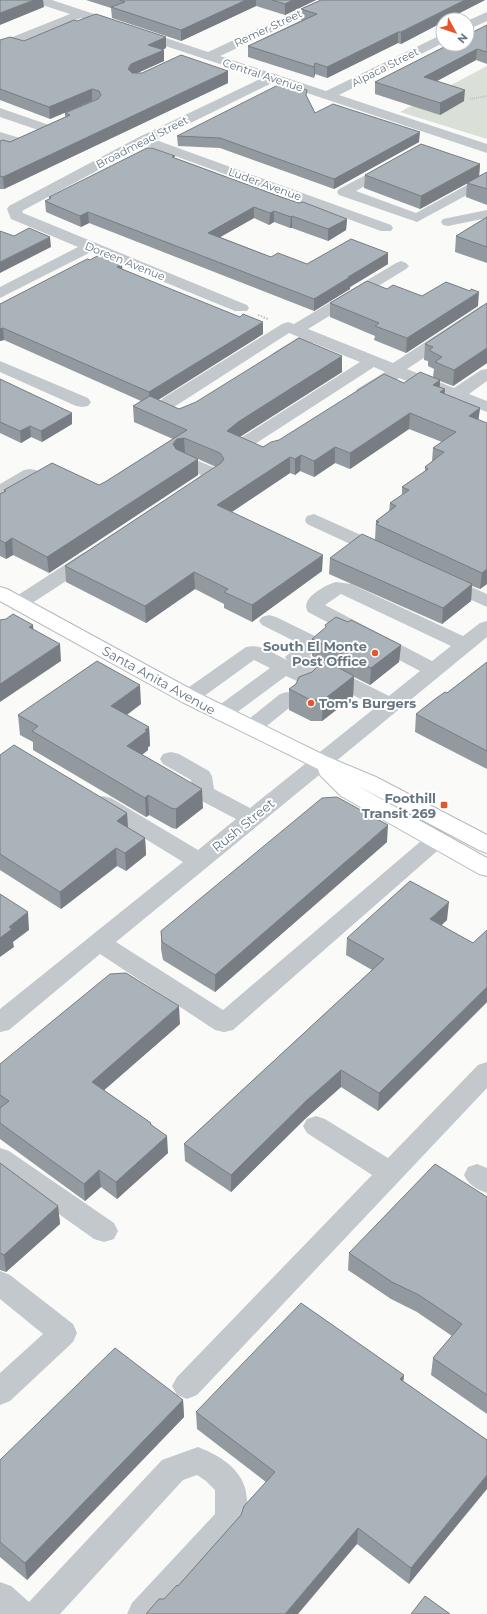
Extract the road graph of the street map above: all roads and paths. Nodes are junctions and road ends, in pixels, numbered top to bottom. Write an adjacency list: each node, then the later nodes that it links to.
1 (40, 0): 3 (street, Central Avenue)
2 (323, 1): 10 (street, Remer Street)
3 (80, 14): 7 (street); 10 (street, Central Avenue)
4 (487, 16): 5 (street)
5 (475, 22)
6 (0, 36): 7 (street)
7 (14, 42): 9 (street)
8 (435, 42): 13 (street, Alpaca Street)
9 (0, 47)
10 (202, 55): 11 (street, Remer Street); 12 (street, Central Avenue)
11 (181, 60)
12 (273, 78): 13 (street, Central Avenue); 21 (street, Broadmead Street)
13 (326, 96): 19 (street, Central Avenue)
14 (487, 96): 15 (path)
15 (470, 99)
16 (0, 112): 18 (street)
17 (58, 122): 18 (street)
18 (44, 128): 22 (street)
19 (445, 135): 23 (street); 25 (street, Central Avenue)
20 (0, 136): 22 (street)
21 (144, 140): 28 (street, Broadmead Street); 31 (street, Luder Avenue)
22 (15, 141): 24 (street)
23 (432, 143)
24 (0, 148)
25 (487, 149)
26 (405, 158): 27 (street)
27 (487, 178)
28 (14, 209): 32 (street, Doreen Avenue)
29 (487, 214): 30 (street)
30 (448, 222)
31 (386, 228)
32 (90, 247): 34 (street); 35 (street, Doreen Avenue)
33 (401, 266): 37 (street)
34 (0, 293)
35 (241, 308)
36 (487, 309): 42 (street)
37 (287, 327): 38 (street); 47 (street)
38 (311, 337): 39 (street); 40 (street)
39 (372, 361): 42 (street); 49 (street)
40 (266, 365)
41 (0, 366): 45 (street)
42 (397, 372): 44 (street); 46 (street)
43 (487, 374): 44 (street)
44 (454, 395): 48 (street)
45 (82, 402)
46 (349, 402)
47 (202, 404)
48 (487, 407)
49 (279, 447)
50 (184, 460): 53 (street)
51 (30, 474): 52 (street)
52 (0, 491)
53 (181, 496)
54 (314, 520): 56 (street)
55 (103, 548): 60 (street)
56 (398, 559)
57 (426, 572): 59 (street)
58 (0, 593): 60 (main road, Santa Anita Avenue)
59 (487, 601)
60 (25, 606): 62 (street); 68 (main road, Santa Anita Avenue)
61 (269, 621): 69 (street)
62 (13, 622)
63 (487, 627): 64 (street, Rush Street)
64 (465, 645): 66 (street, Rush Street); 66 (street)
65 (285, 667): 67 (street); 68 (street); 70 (street)
66 (434, 670): 69 (street, Rush Street)
67 (299, 690): 69 (street); 71 (street)
68 (189, 697): 70 (main road, Santa Anita Avenue)
69 (384, 709): 73 (street, Rush Street)
70 (221, 714): 71 (main road, Santa Anita Avenue)
71 (251, 728): 73 (main road, Santa Anita Avenue)
72 (171, 759): 75 (street)
73 (320, 762): 75 (street, Rush Street); 76 (main road, Santa Anita Avenue); 77 (main road, Santa Anita Avenue)
74 (87, 794): 78 (street)
75 (251, 818): 78 (street, Rush Street)
76 (436, 840): 79 (main road, Santa Anita Avenue); 80 (street)
77 (487, 845)
78 (199, 861): 80 (street, Rush Street)
79 (487, 868)
80 (99, 942): 81 (street, Rush Street)
81 (3, 1016)
82 (487, 1072): 85 (street)
83 (316, 1126): 85 (street)
84 (0, 1158): 86 (street)
85 (390, 1173): 88 (street)
86 (104, 1231)
87 (0, 1283): 89 (street)
88 (187, 1386)
89 (0, 1392)
90 (0, 1597): 91 (street)
91 (19, 1614)
92 (39, 1614): 93 (street)
93 (143, 1614)

